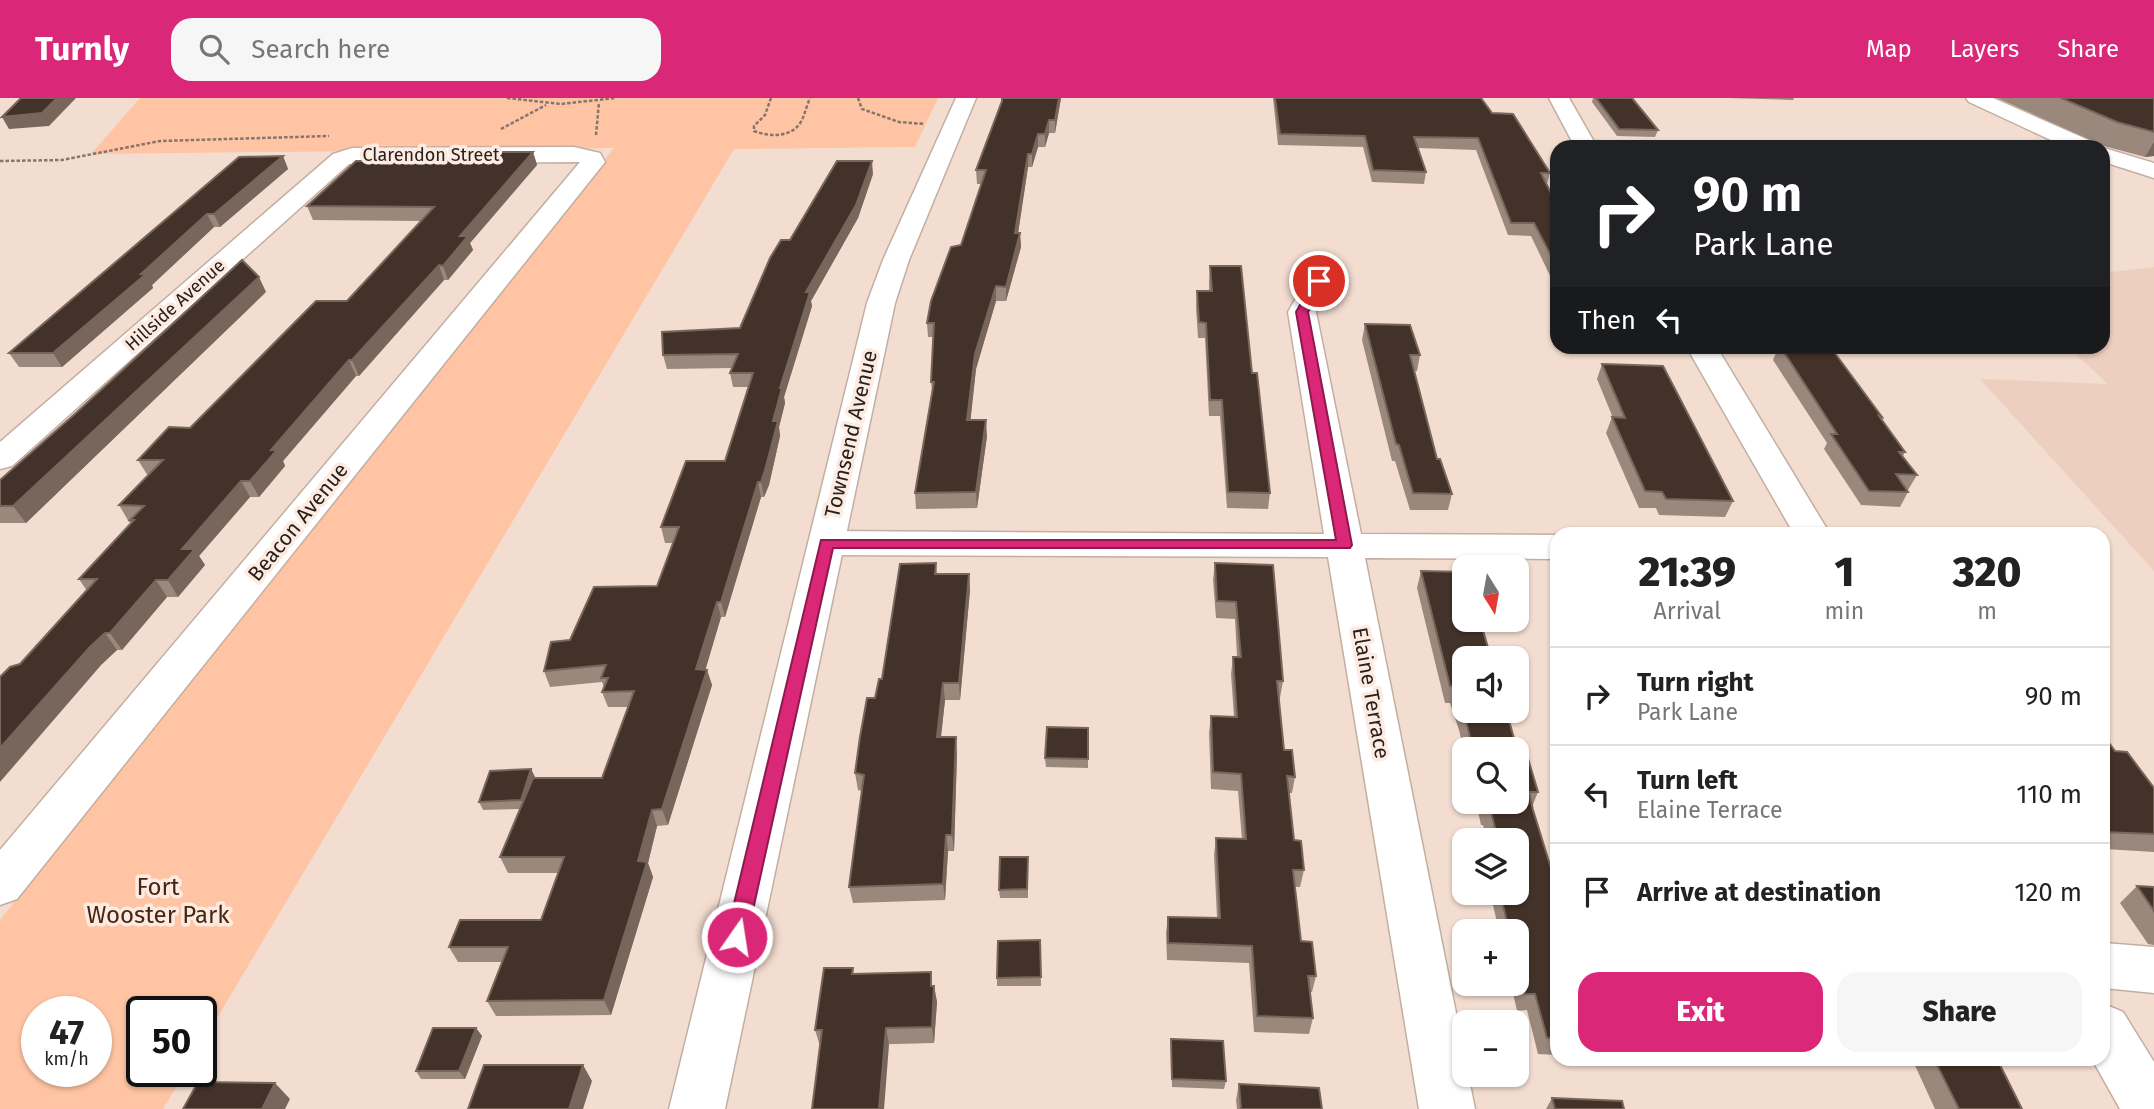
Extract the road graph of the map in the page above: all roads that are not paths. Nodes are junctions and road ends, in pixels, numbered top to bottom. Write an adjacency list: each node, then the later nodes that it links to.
1 (1559, 98): 4 (street)
2 (1976, 98): 5 (street)
3 (960, 112): 14 (street, Townsend Avenue)
4 (1582, 140)
5 (2069, 140)
6 (343, 146): 7 (street, Clarendon Street); 12 (street, Hillside Avenue)
7 (590, 156): 17 (street, Beacon Avenue)
8 (2110, 157): 9 (street)
9 (2154, 171)
10 (1319, 281): 15 (street, Elaine Terrace)
11 (1706, 354): 13 (street)
12 (0, 459)
13 (1808, 527)
14 (826, 543): 15 (street); 21 (street, Townsend Avenue)
15 (1345, 545): 16 (street); 22 (street, Elaine Terrace)
16 (1550, 547)
17 (0, 885)
18 (2110, 967): 19 (street)
19 (2154, 970)
20 (2110, 1039): 23 (street)
21 (697, 1109)
22 (1447, 1109)
23 (2151, 1109)

